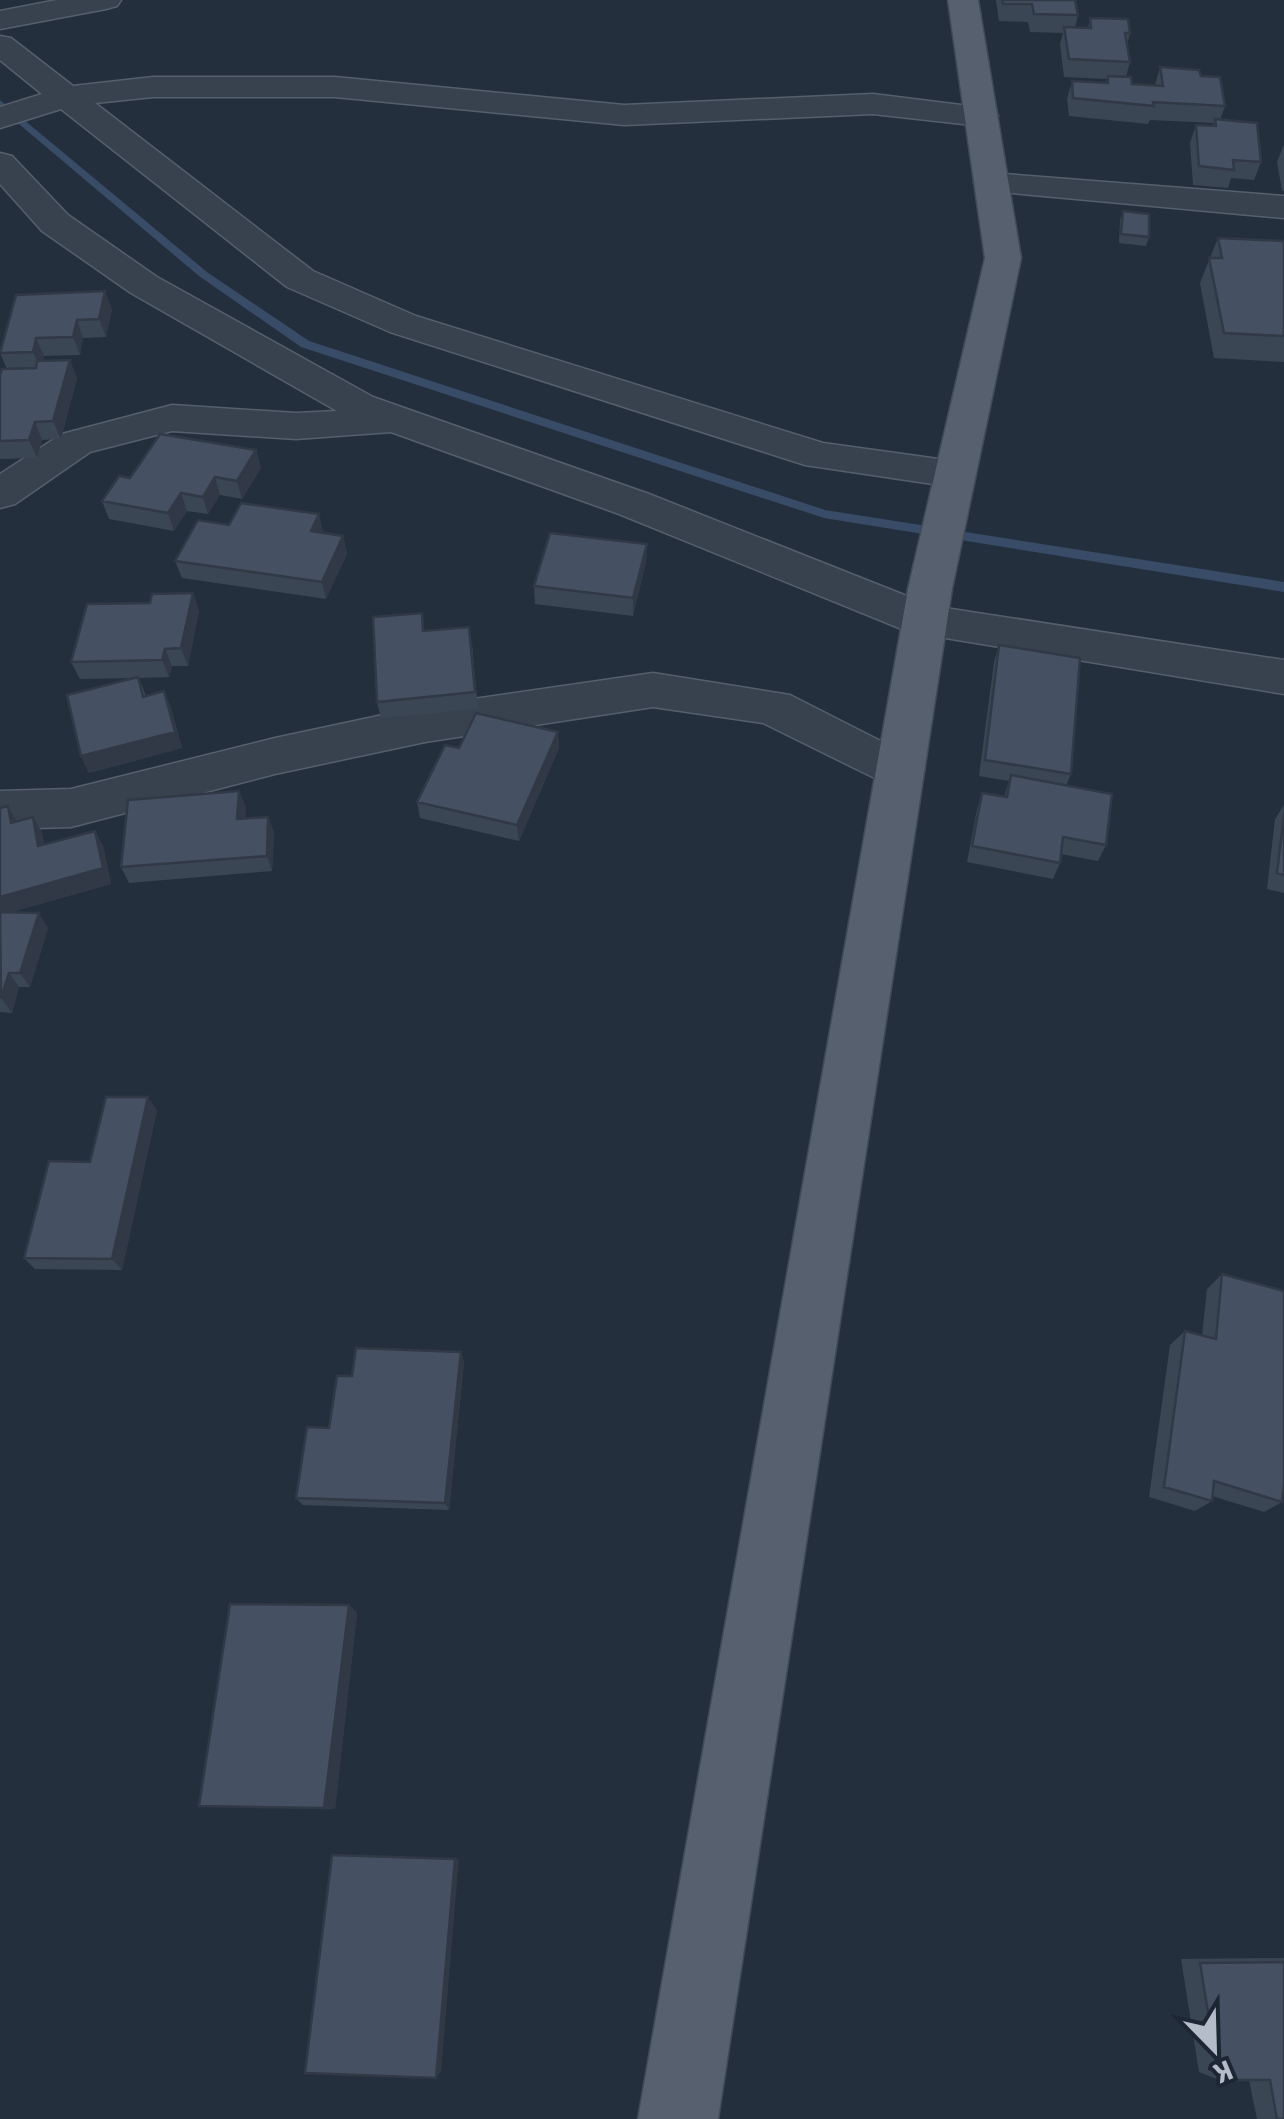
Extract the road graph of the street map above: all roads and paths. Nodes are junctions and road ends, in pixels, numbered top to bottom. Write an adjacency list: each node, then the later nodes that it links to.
1 (106, 0): 3 (street)
2 (964, 0): 6 (main road)
3 (0, 20)
4 (0, 45): 5 (street)
5 (52, 101): 6 (street); 7 (street); 12 (street)
6 (981, 116): 9 (main road)
7 (0, 118)
8 (0, 163): 11 (street)
9 (992, 183): 10 (street); 12 (main road)
10 (1284, 208)
11 (398, 420): 13 (street); 14 (street)
12 (952, 481): 14 (main road)
13 (0, 494)
14 (928, 605): 15 (street); 16 (main road)
15 (1284, 677)
16 (900, 772): 17 (street); 18 (main road)
17 (0, 810)
18 (678, 2119)

